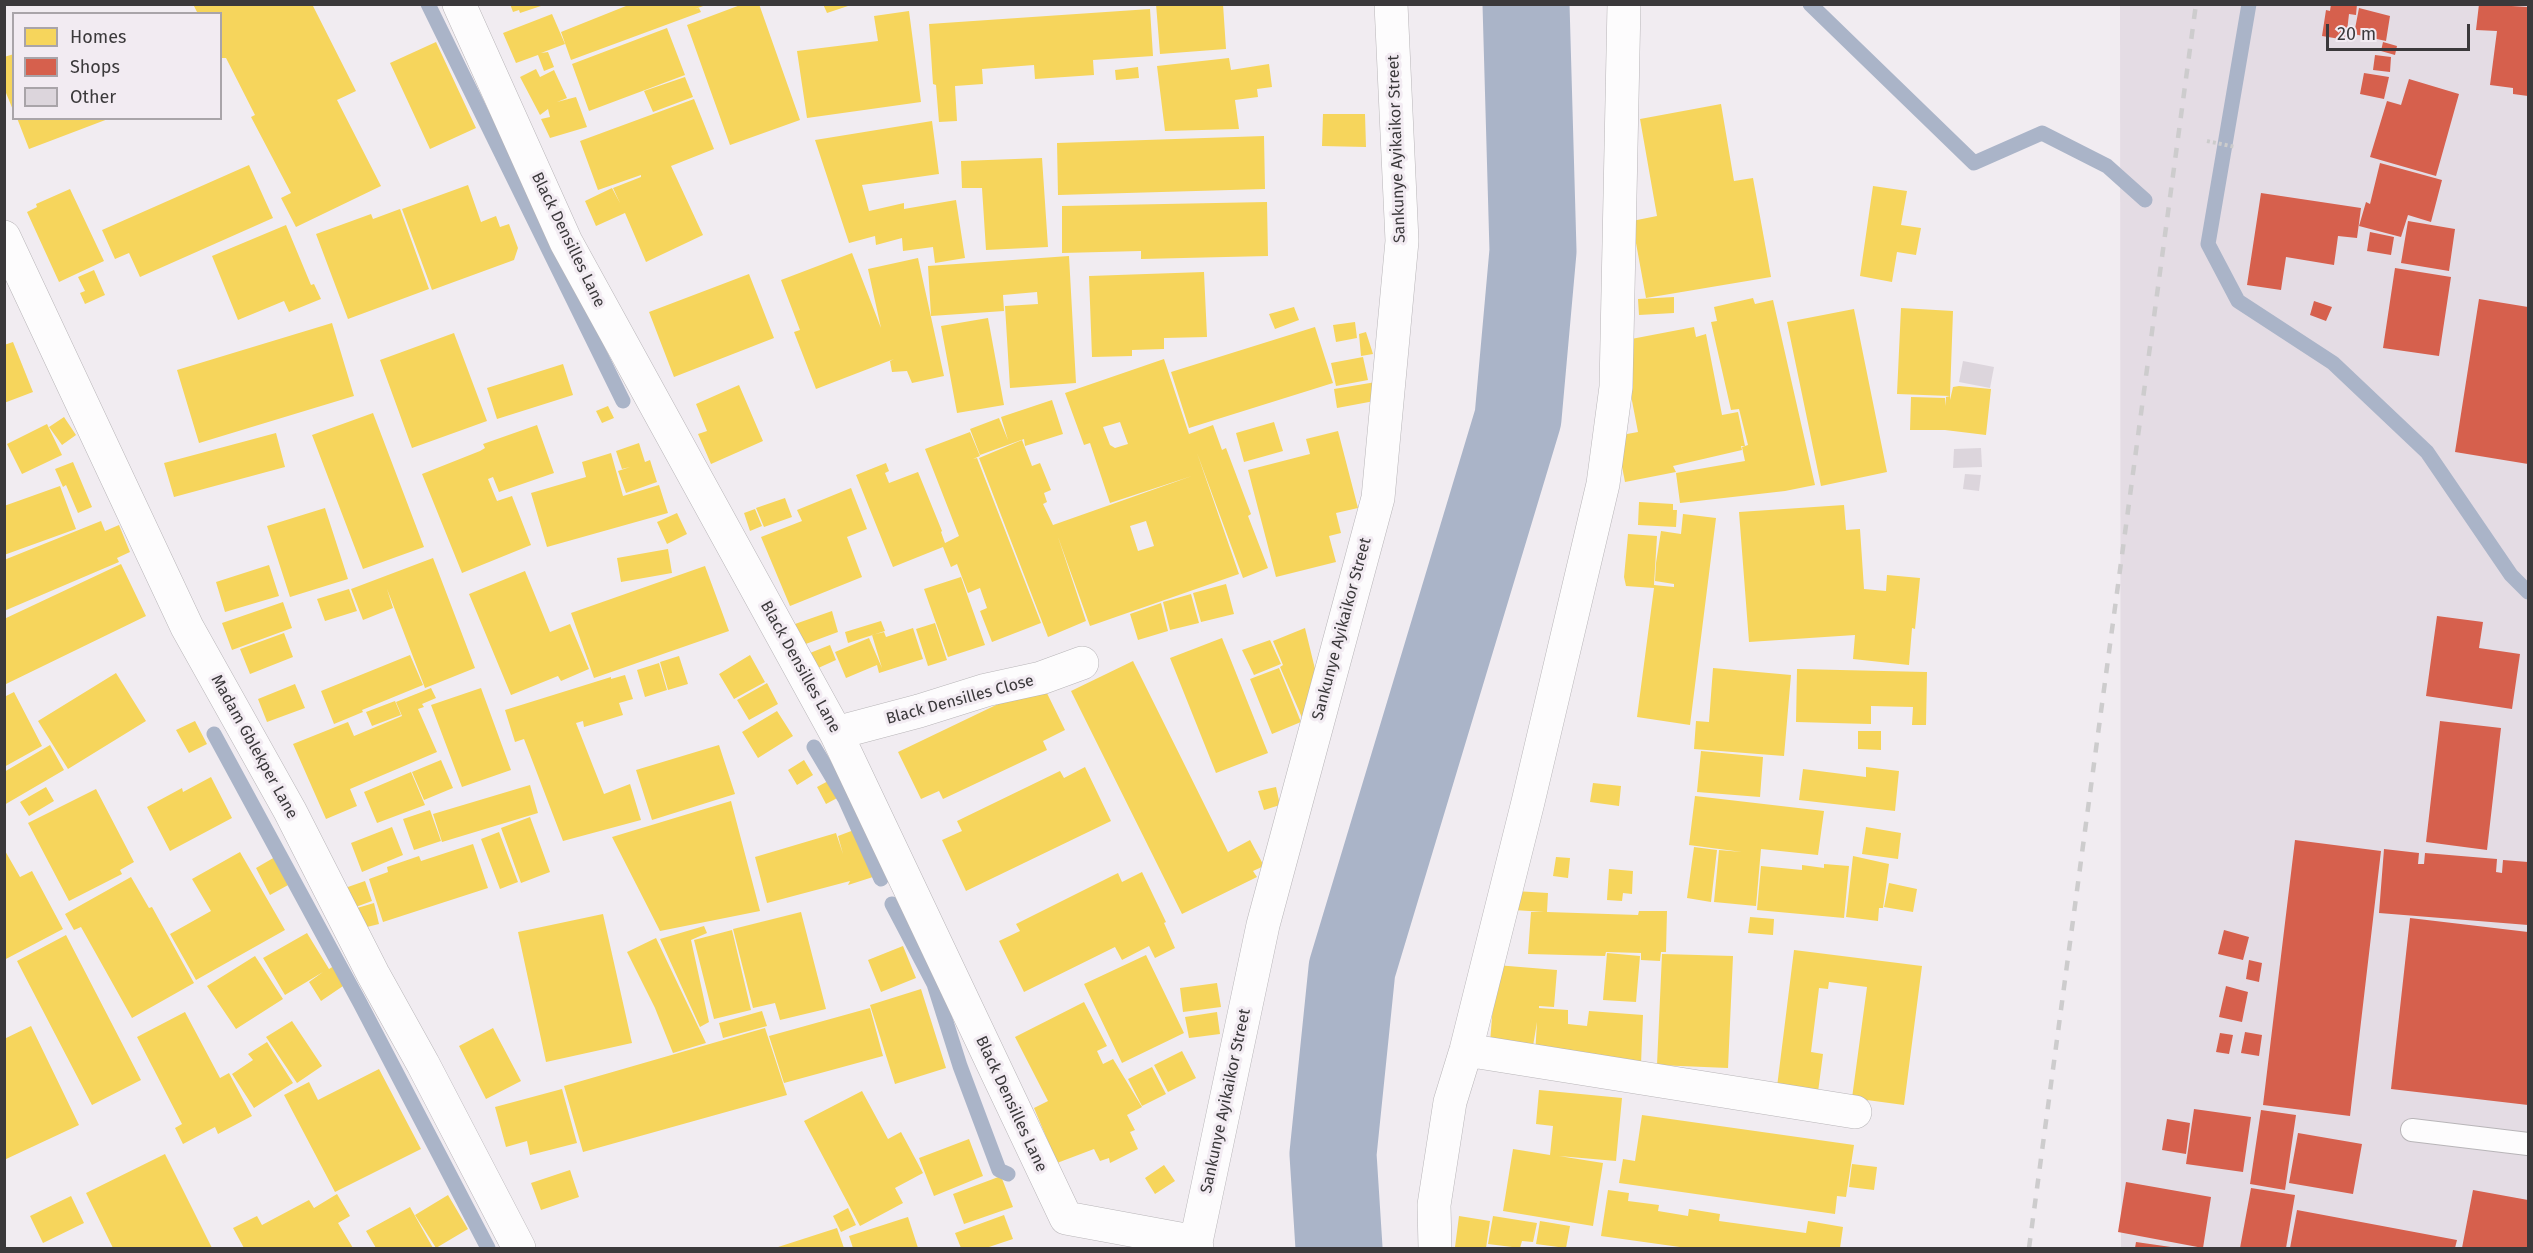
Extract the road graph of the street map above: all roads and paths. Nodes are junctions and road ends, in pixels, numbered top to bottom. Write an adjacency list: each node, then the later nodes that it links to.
1 (459, 4): 8 (street, Black Densilles Lane)
2 (1390, 4): 13 (street, Sankunye Ayikaikor Street)
3 (1624, 4): 9 (street)
4 (2207, 141): 5 (path)
5 (2235, 147)
6 (4, 237): 14 (street, Madam Gblekper Lane)
7 (1082, 663): 8 (street, Black Densilles Close)
8 (836, 733): 13 (street, Black Densilles Lane)
9 (1466, 1050): 10 (street); 15 (street)
10 (1855, 1112)
11 (2412, 1130): 12 (lane)
12 (2529, 1144)
13 (1197, 1245)
14 (519, 1248)
15 (1435, 1248)

